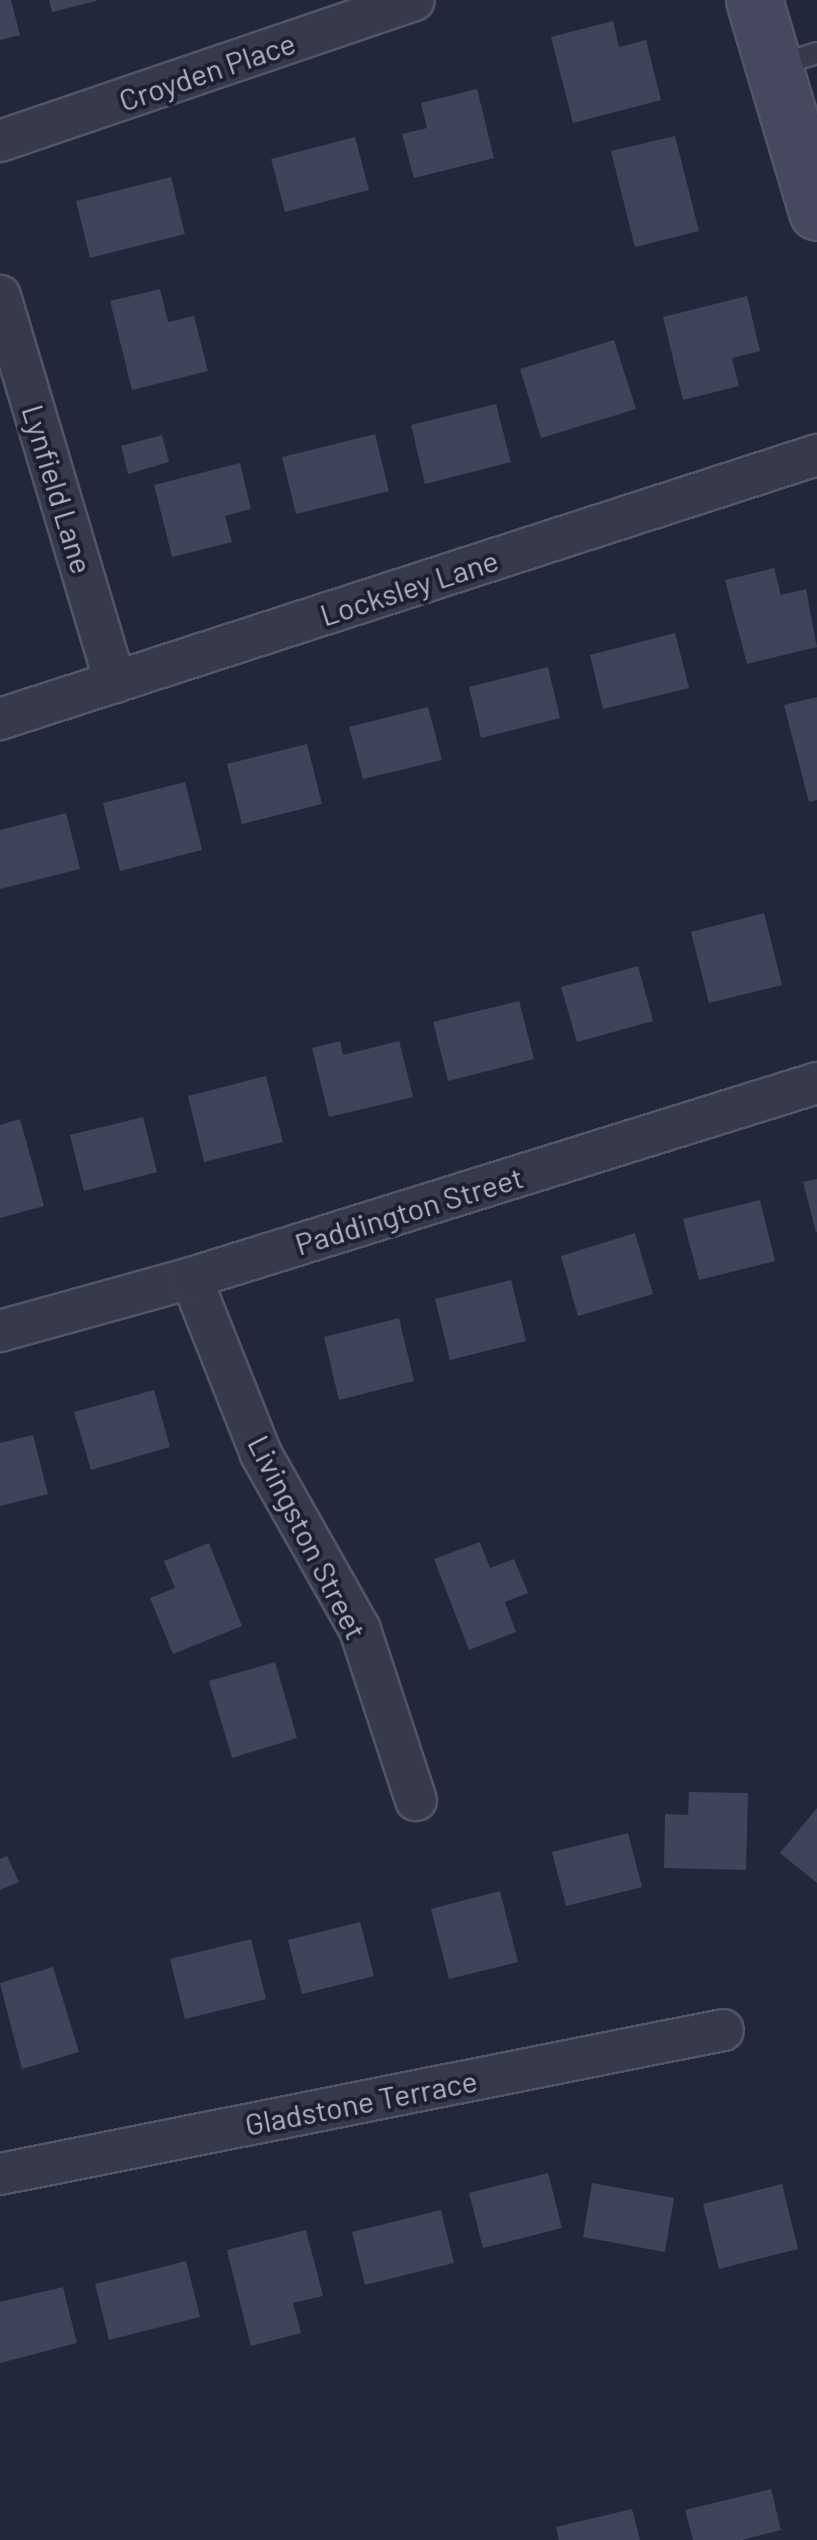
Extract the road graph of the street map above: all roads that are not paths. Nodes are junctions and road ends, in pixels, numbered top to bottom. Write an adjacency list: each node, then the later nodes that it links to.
1 (414, 0): 4 (street, Croyden Place)
2 (754, 0): 3 (main road)
3 (796, 60): 5 (main road)
4 (0, 141)
5 (817, 212)
6 (0, 296): 8 (street, Lynfield Lane)
7 (817, 455): 8 (street, Locksley Lane)
8 (115, 682): 9 (street, Locksley Lane)
9 (0, 719)
10 (817, 1084): 11 (street, Paddington Street)
11 (190, 1278): 12 (street, Paddington Street); 13 (street, Livingston Street)
12 (0, 1330)
13 (416, 1800)
14 (722, 2030): 15 (street, Gladstone Terrace)
15 (0, 2174)

